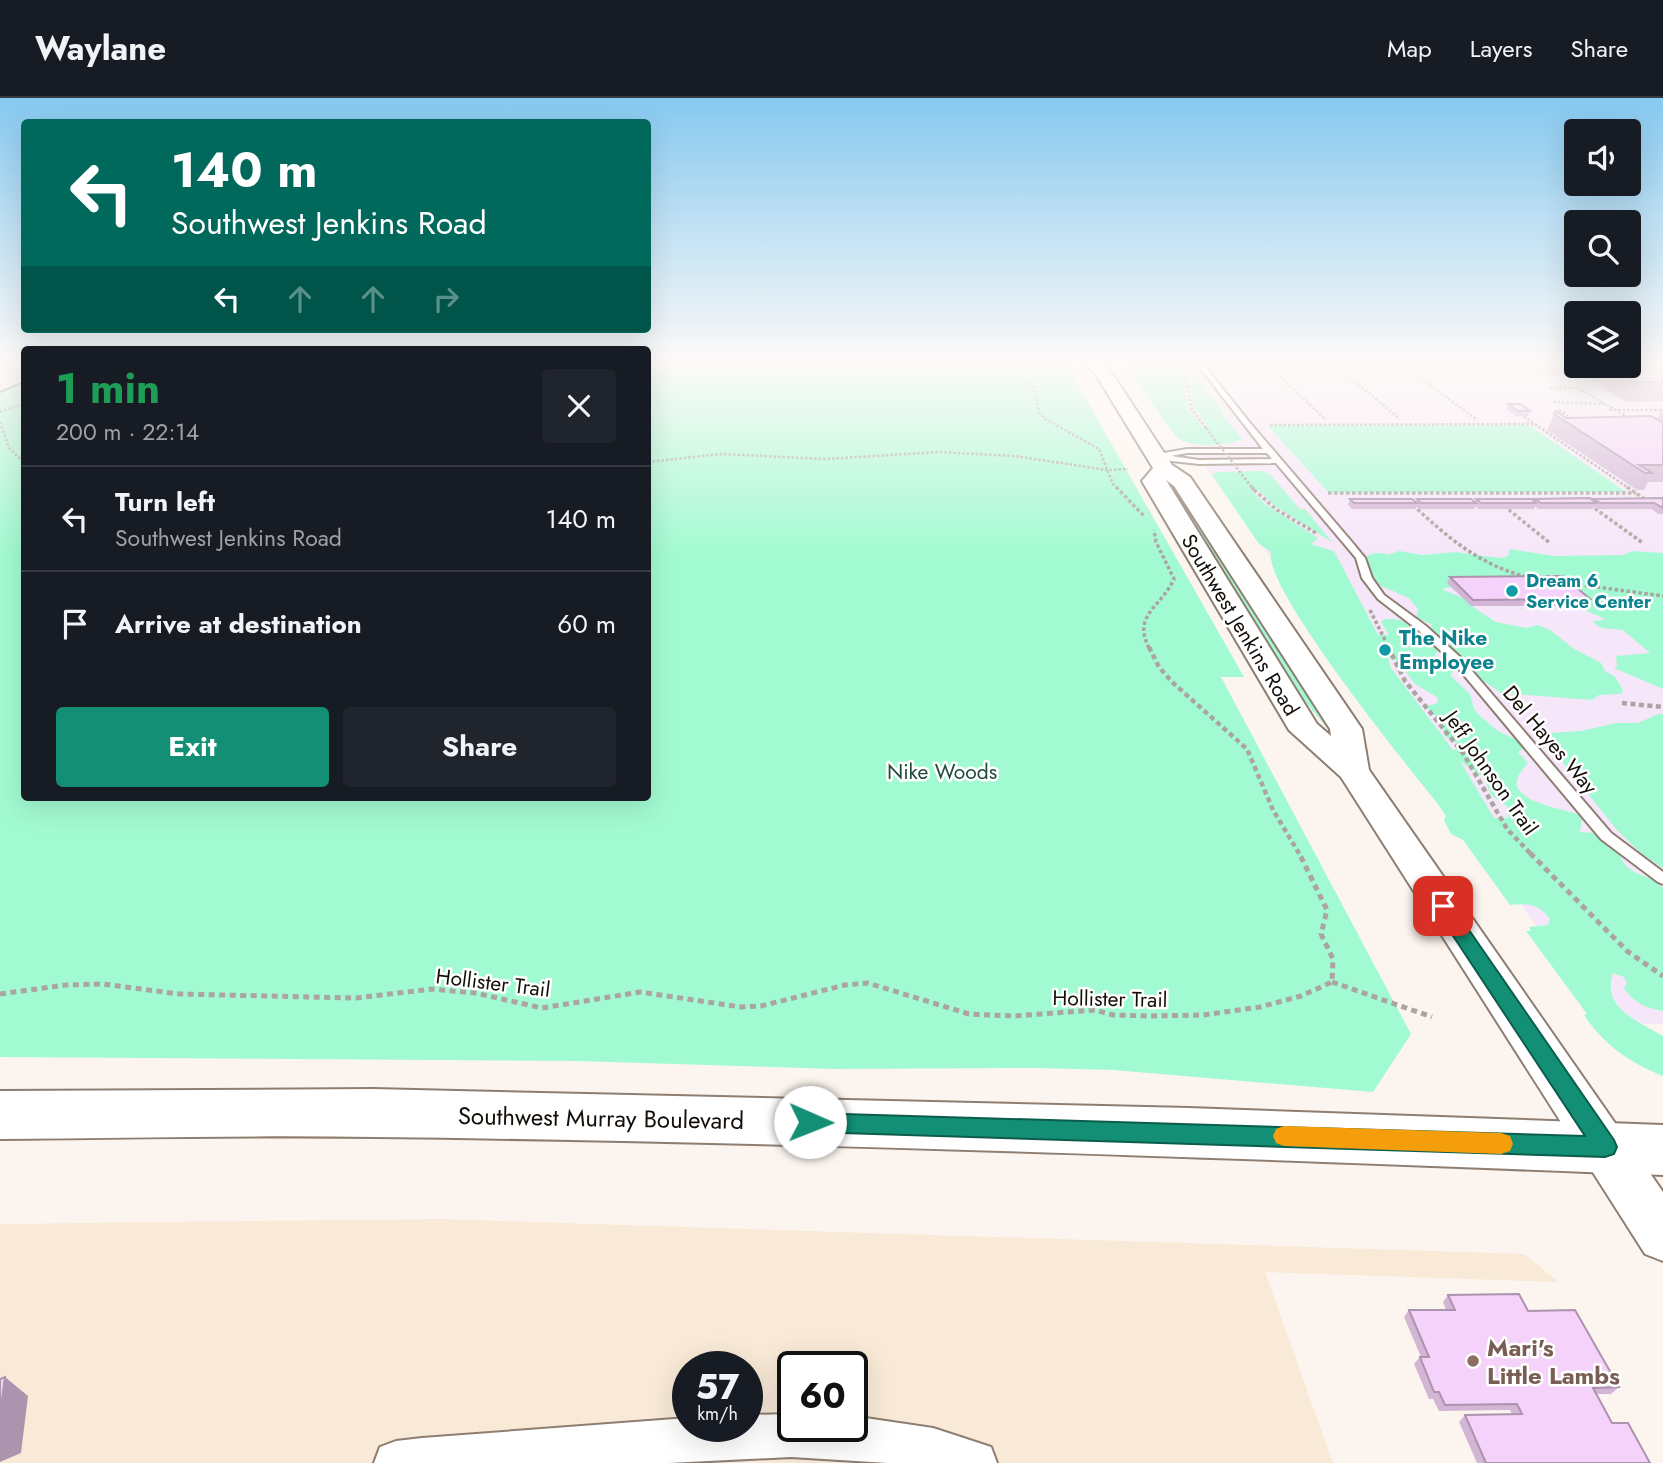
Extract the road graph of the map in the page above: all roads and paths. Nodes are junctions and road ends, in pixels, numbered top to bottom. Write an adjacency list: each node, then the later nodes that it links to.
1 (3, 428): 8 (path)
2 (1061, 428): 13 (path)
3 (1138, 428): 11 (main road)
4 (1206, 428): 20 (path, bridge)
5 (1251, 428): 7 (lane, Del Hayes Way)
6 (1540, 428): 15 (path)
7 (1269, 451): 9 (lane, Del Hayes Way); 11 (lane)
8 (21, 460)
9 (1279, 461): 11 (lane); 29 (lane, Del Hayes Way)
10 (651, 462): 13 (path)
11 (1161, 463): 35 (main road, Southwest Jenkins Road)
12 (1128, 469): 13 (path)
13 (1107, 470): 31 (path)
14 (1327, 493): 15 (path)
15 (1636, 493): 19 (path)
16 (1495, 499): 21 (path)
17 (1408, 500): 23 (path)
18 (1583, 500): 22 (path)
19 (1656, 506)
20 (1324, 538)
21 (1550, 543)
22 (1643, 543)
23 (1536, 579)
24 (1558, 581): 25 (path)
25 (1663, 596)
26 (1368, 607): 30 (path, Jeff Johnson Trail)
27 (1622, 703): 28 (path)
28 (1663, 707)
29 (1663, 879)
30 (1663, 976)
31 (1332, 982): 32 (path, Hollister Trail); 33 (path)
32 (0, 994)
33 (1432, 1017)
34 (0, 1115): 35 (main road, Southwest Murray Boulevard)
35 (1605, 1147): 36 (main road, Southwest Murray Boulevard); 37 (main road, Southwest Jenkins Road)
36 (1663, 1150)
37 (1663, 1236)
38 (396, 1463): 39 (street)
39 (975, 1463)

